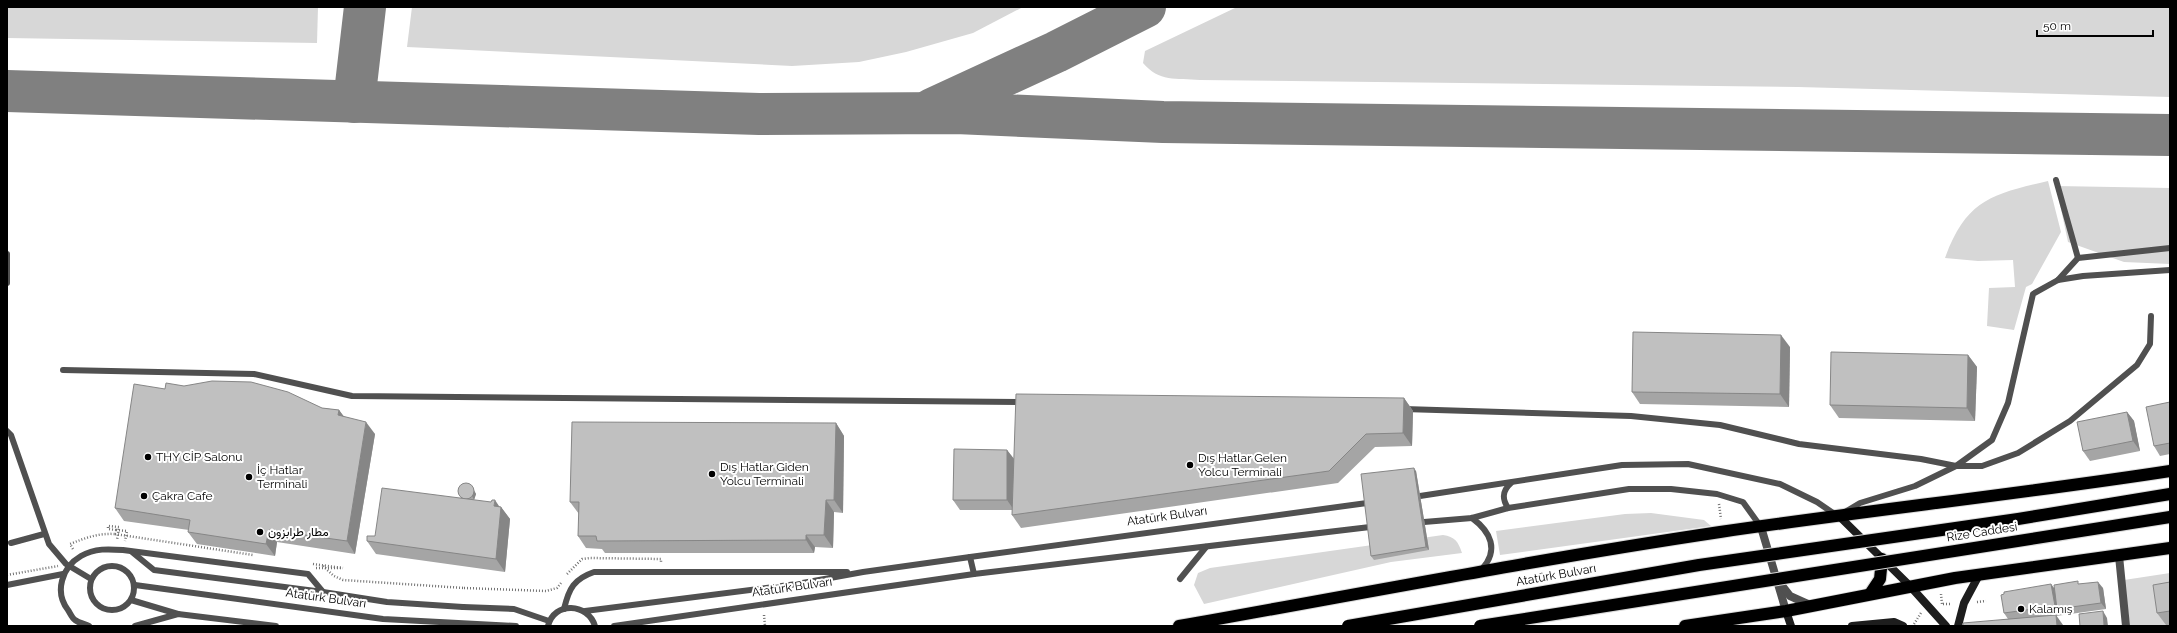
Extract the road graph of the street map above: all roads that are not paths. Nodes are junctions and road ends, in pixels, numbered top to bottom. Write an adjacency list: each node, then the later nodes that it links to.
1 (2056, 180): 4 (lane)
2 (2170, 248): 4 (lane)
3 (7, 254): 7 (lane)
4 (2078, 258): 6 (lane)
5 (2170, 270): 6 (lane)
6 (2058, 280): 13 (lane)
7 (7, 282)
8 (2151, 316): 13 (lane)
9 (63, 370): 10 (lane)
10 (1034, 402)
11 (1400, 409): 13 (lane)
12 (7, 431): 26 (lane)
13 (1956, 466): 20 (lane)
14 (2170, 471): 20 (highway)
15 (1511, 483): 17 (lane); 19 (lane); 20 (lane)
16 (2170, 494): 30 (highway, Rize Caddesi, bridge)
17 (1420, 496)
18 (1367, 503): 32 (lane, Atatürk Bulvarı)
19 (1508, 508): 22 (lane); 25 (lane)
20 (1839, 516): 25 (highway); 34 (street)
21 (2170, 517): 63 (highway, Rize Caddesi, bridge)
22 (1472, 518): 23 (lane); 36 (lane)
23 (1424, 522)
24 (1370, 527): 28 (lane, Atatürk Bulvarı)
25 (1761, 527): 36 (highway); 42 (street)
26 (44, 534): 27 (lane); 40 (lane)
27 (11, 543)
28 (1206, 547): 38 (lane, Atatürk Bulvarı); 41 (lane)
29 (2170, 548): 33 (highway)
30 (1806, 550): 62 (highway, Atatürk Bulvarı, bridge)
31 (132, 552): 37 (lane, Atatürk Bulvarı, bridge); 46 (lane, Atatürk Bulvarı, bridge); 46 (lane, Atatürk Bulvarı, bridge)
32 (970, 556): 35 (lane, Atatürk Bulvarı); 38 (lane)
33 (2119, 556): 39 (highway); 70 (street)
34 (1882, 559): 45 (street); 47 (highway)
35 (863, 572): 50 (lane, Atatürk Bulvarı); 51 (lane, Atatürk Bulvarı)
36 (1480, 572): 61 (highway)
37 (63, 574): 43 (lane); 55 (lane, bridge)
38 (974, 574): 60 (lane, Atatürk Bulvarı)
39 (1979, 575): 45 (highway); 69 (street)
40 (92, 579): 44 (lane); 48 (lane)
41 (1180, 579)
42 (1777, 580): 49 (street); 52 (street)
43 (7, 585)
44 (135, 585): 48 (lane); 58 (lane, Atatürk Bulvarı)
45 (1910, 586): 47 (highway); 68 (street)
46 (323, 592): 54 (lane, Atatürk Bulvarı, bridge)
47 (1870, 594): 49 (highway)
48 (131, 600): 53 (lane)
49 (1813, 606): 52 (highway)
50 (564, 608): 51 (lane, Atatürk Bulvarı); 54 (lane, Atatürk Bulvarı)
51 (585, 611): 59 (lane)
52 (1786, 611): 64 (highway); 65 (street)
53 (178, 614): 56 (lane); 57 (lane)
54 (548, 623)
55 (89, 626)
56 (135, 626)
57 (276, 626)
58 (516, 626)
59 (595, 626)
60 (614, 626)
61 (1179, 626)
62 (1348, 626)
63 (1480, 626)
64 (1685, 626)
65 (1791, 626)
66 (1852, 626): 67 (street)
67 (1904, 626)
68 (1946, 626)
69 (1958, 626)
70 (2126, 626)

